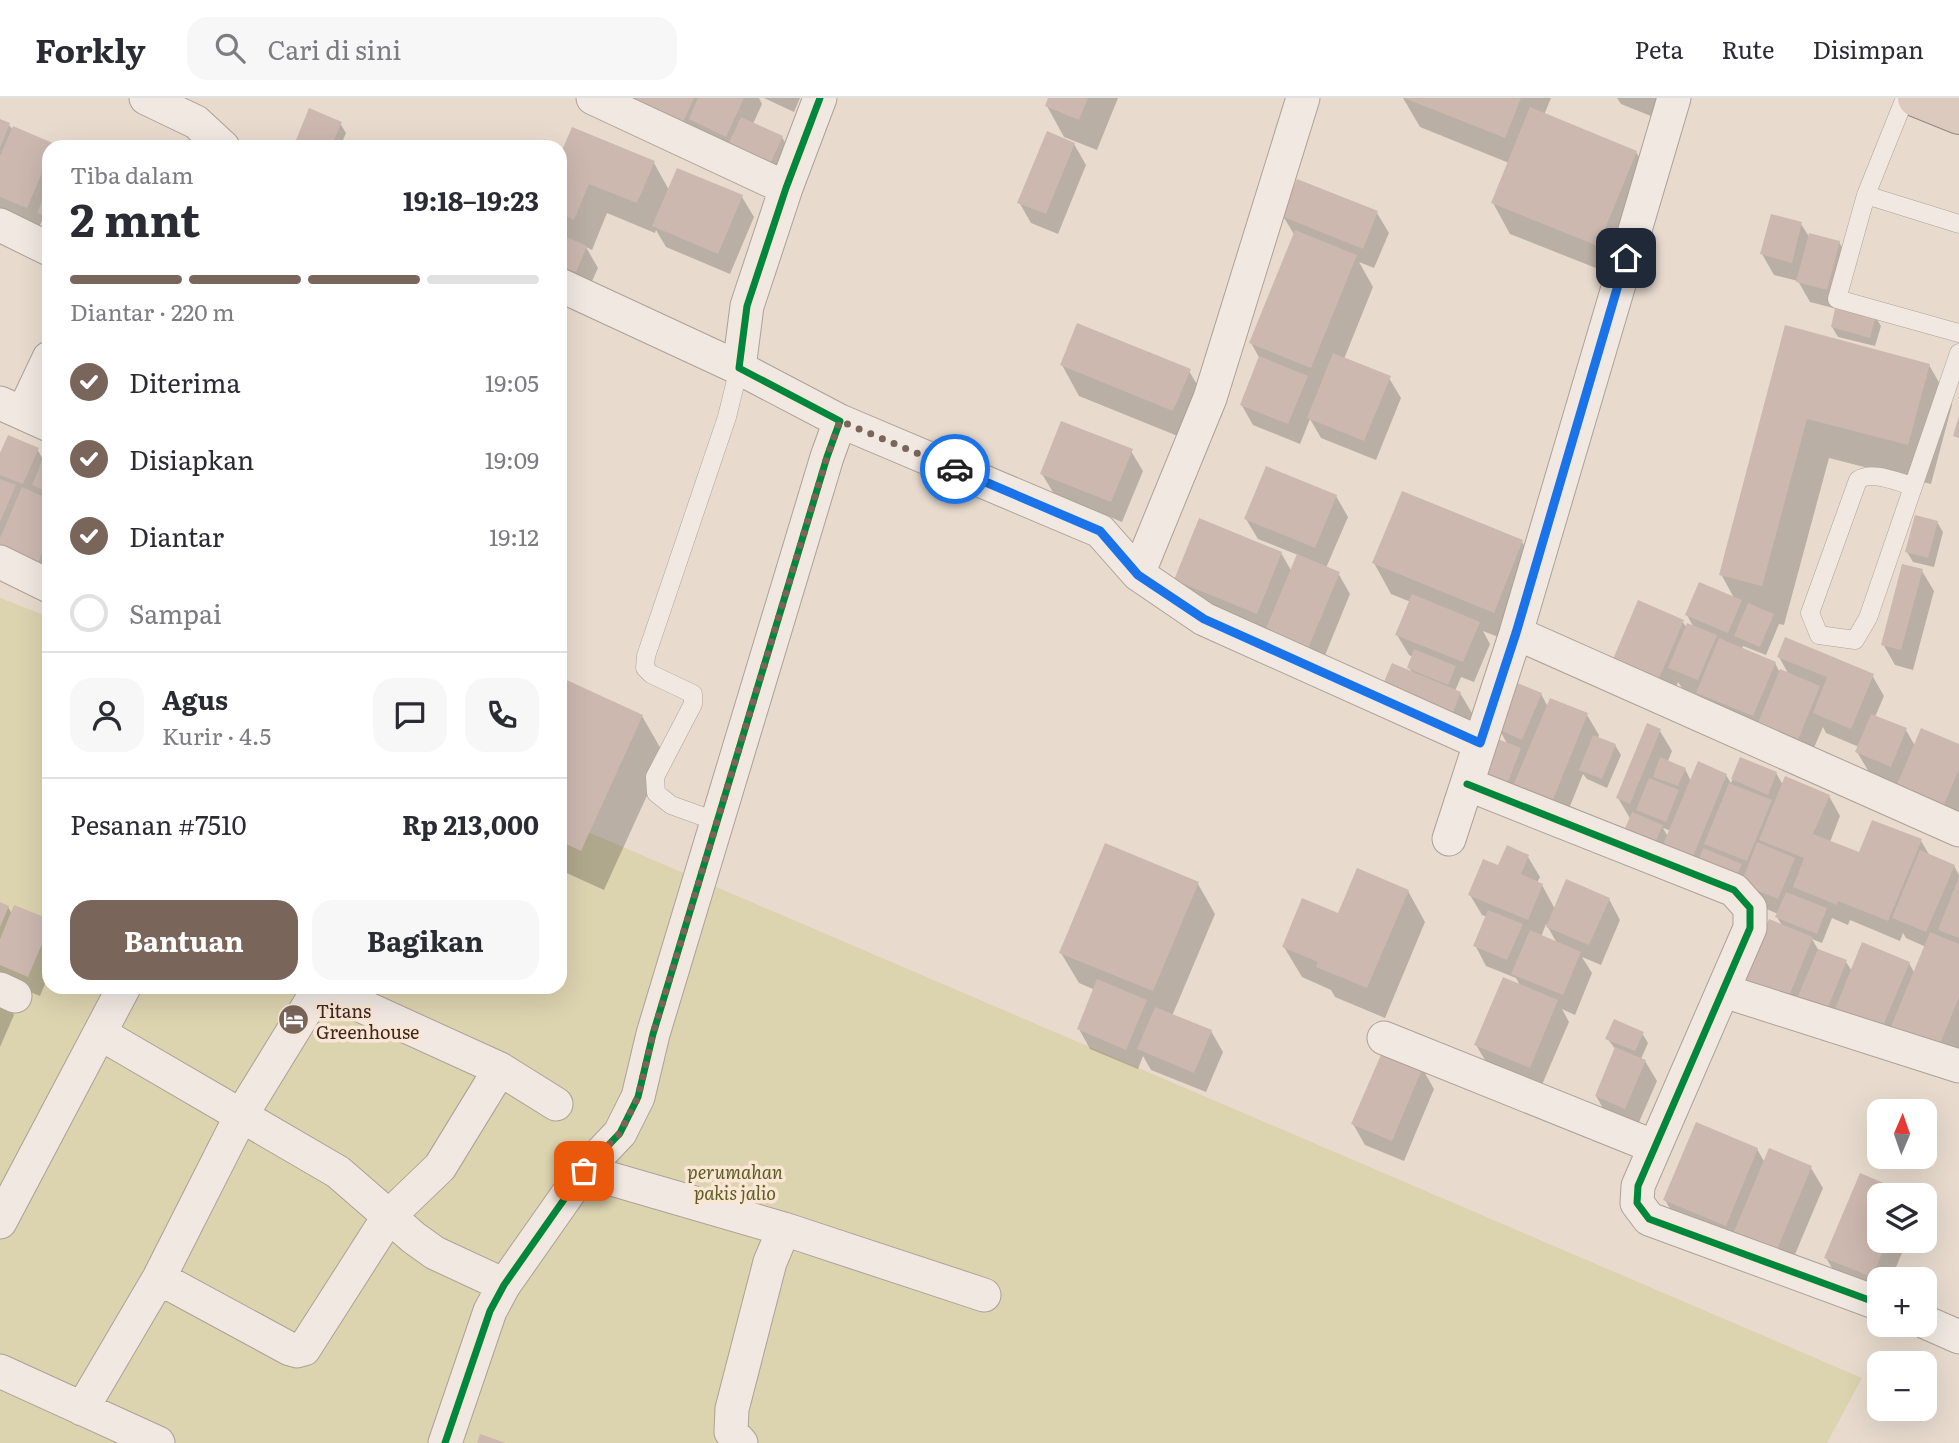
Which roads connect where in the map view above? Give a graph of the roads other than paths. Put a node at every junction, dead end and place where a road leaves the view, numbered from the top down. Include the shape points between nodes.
1 (146, 98) edge
2 (593, 98) edge
3 (820, 98) edge
4 (1303, 98) edge
5 (1674, 98) edge
6 (1905, 98) edge
7 (1917, 98) edge
8 (1959, 115) edge
9 (190, 134) edge
10 (786, 188) junction
11 (1866, 195) junction
12 (1959, 224) edge
13 (0, 225) edge
14 (42, 246) edge
15 (567, 288) edge
16 (1959, 333) edge
17 (1959, 353) edge
18 (739, 368) junction
19 (42, 374) edge
20 (24, 414) edge
21 (840, 421) junction
22 (1913, 486) junction
23 (0, 562) edge
24 (1138, 575) junction
25 (42, 583) edge
26 (1516, 633) junction
27 (1480, 743) junction
28 (1467, 783) junction
29 (718, 822) junction
30 (1959, 830) edge
31 (1448, 839) dead end
32 (1724, 991) junction
33 (121, 994) edge
34 (316, 994) edge
35 (335, 994) edge
36 (101, 1034) junction
37 (1384, 1038) dead end
38 (1959, 1066) edge
39 (500, 1069) junction
40 (556, 1104) dead end
41 (242, 1114) junction
42 (1655, 1147) junction
43 (584, 1171) junction
44 (389, 1216) junction
45 (0, 1222) edge
46 (784, 1229) junction
47 (159, 1278) junction
48 (504, 1285) junction
49 (984, 1295) dead end
50 (1867, 1299) edge
51 (1937, 1327) edge
52 (1959, 1337) edge
53 (0, 1371) edge
54 (82, 1409) junction
55 (158, 1443) edge
56 (445, 1443) edge
57 (741, 1443) edge

1 - 9 street
2 - 10 street
3 - 10 street
4 - 24 street via 1210,398
5 - 26 street
6 - 11 lane
7 - 8 highway
10 - 18 street via 747,306
11 - 12 lane
11 - 16 lane via 1837,299
13 - 14 street
15 - 18 street
17 - 22 lane
18 - 21 street
18 - 29 lane via 645,668 693,694 693,704 655,777 656,793 671,805
19 - 20 street
21 - 24 street via 1100,531
21 - 29 street
22 - 22 lane via 1874,476 1857,480 1810,613 1819,635 1855,640 1868,618
23 - 25 street
24 - 27 street via 1204,619
26 - 27 street
26 - 30 street
27 - 28 street
28 - 31 street
28 - 32 street via 1734,890 1750,908 1750,928
29 - 43 street via 638,1097 620,1133
32 - 38 street
32 - 42 street
33 - 36 street
34 - 41 street
35 - 39 street
36 - 41 street
36 - 45 street
37 - 42 street
39 - 40 street
39 - 44 street via 440,1167
41 - 44 street via 338,1172
41 - 47 street
42 - 50 street via 1638,1186 1637,1203 1649,1219
43 - 46 street
43 - 48 street
44 - 47 street via 304,1349 290,1349
44 - 48 street via 424,1246
46 - 49 street
46 - 57 street via 770,1262 732,1409 731,1432
47 - 54 street
48 - 56 street via 490,1311
51 - 52 street
53 - 54 street
54 - 55 street

